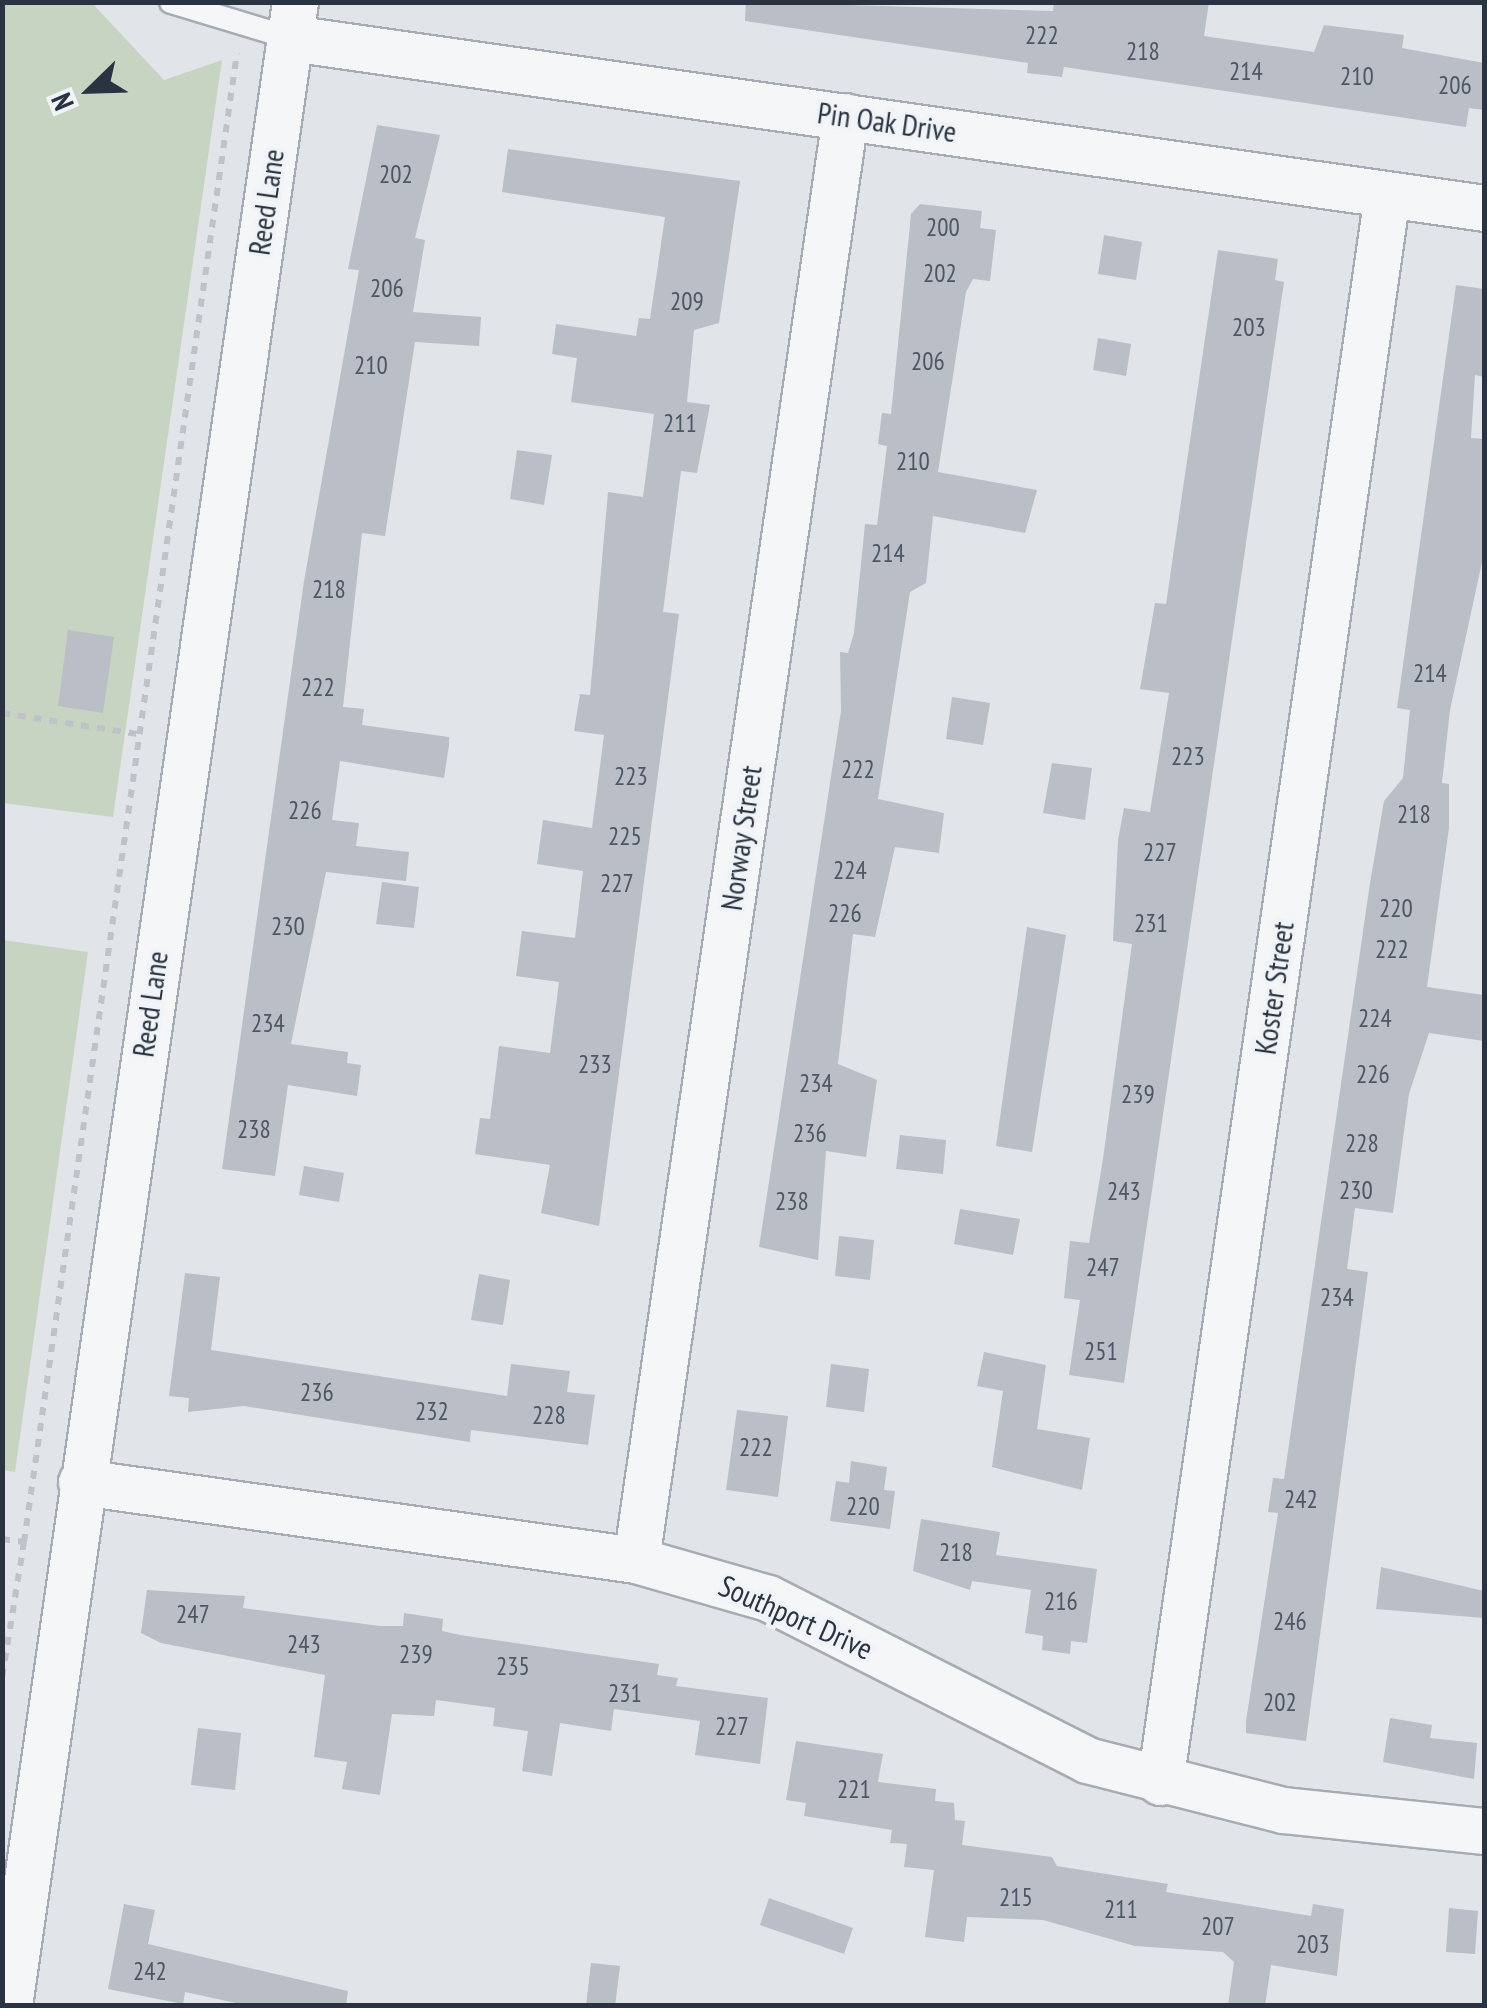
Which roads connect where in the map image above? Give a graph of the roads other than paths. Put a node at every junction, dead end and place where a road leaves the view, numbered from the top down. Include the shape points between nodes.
1 (171, 2) edge
2 (292, 20) edge
3 (845, 116) junction
4 (1388, 195) junction
5 (1484, 208) edge
6 (81, 1482) junction
7 (636, 1560) junction
8 (1160, 1782) junction
9 (1484, 1831) edge
10 (9, 2006) edge

1 - 2 lane via 241,27
2 - 3 street, Pin Oak Drive
2 - 6 street, Reed Lane
3 - 4 street, Pin Oak Drive
3 - 7 street, Norway Street
4 - 5 street, Pin Oak Drive
4 - 8 street, Koster Street
6 - 7 street, Southport Drive
6 - 10 street, Reed Lane
7 - 8 street, Southport Drive via 768,1598 1040,1741
8 - 9 street, Southport Drive via 1283,1810

